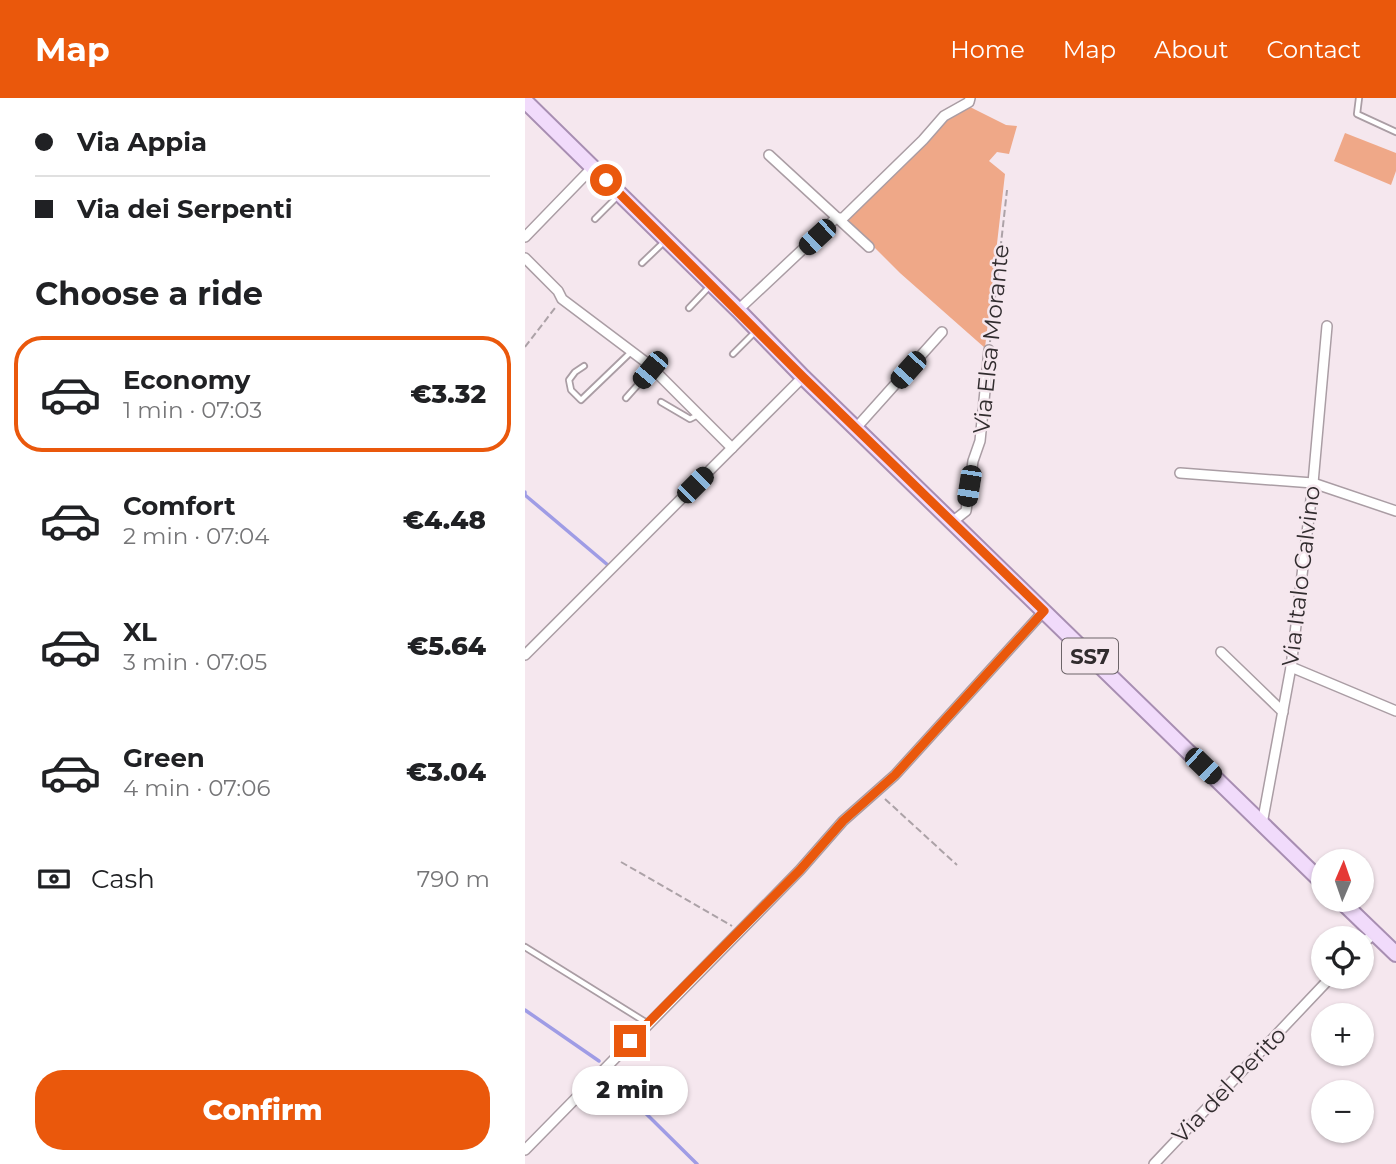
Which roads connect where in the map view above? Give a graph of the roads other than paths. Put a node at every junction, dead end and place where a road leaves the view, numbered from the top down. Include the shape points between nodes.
1 (970, 98) edge
2 (1359, 98) edge
3 (525, 101) edge
4 (1396, 132) edge
5 (769, 155) dead end
6 (593, 167) junction
7 (620, 194) junction
8 (836, 218) junction
9 (595, 219) dead end
10 (525, 237) edge
11 (666, 240) junction
12 (869, 247) dead end
13 (525, 258) edge
14 (642, 263) dead end
15 (712, 284) junction
16 (689, 308) dead end
17 (738, 310) junction
18 (1327, 326) dead end
19 (757, 330) junction
20 (942, 332) dead end
21 (989, 350) road end
22 (632, 352) junction
23 (733, 354) dead end
24 (584, 366) dead end
25 (652, 368) junction
26 (803, 377) junction
27 (627, 398) dead end
28 (661, 402) dead end
29 (699, 414) junction
30 (856, 428) junction
31 (732, 447) junction
32 (1180, 473) dead end
33 (1313, 483) junction
34 (1396, 511) edge
35 (952, 522) junction
36 (1044, 611) junction
37 (1221, 652) dead end
38 (525, 655) edge
39 (1291, 667) junction
40 (1396, 711) edge
41 (1283, 712) junction
42 (1262, 824) junction
43 (1311, 871) edge
44 (1352, 912) edge
45 (1367, 926) edge
46 (1374, 933) edge
47 (525, 947) edge
48 (1396, 954) edge
49 (1320, 989) edge
50 (647, 1023) junction
51 (525, 1150) edge
52 (1154, 1164) edge

1 - 8 street via 944,116 842,218
2 - 4 lane via 1357,114
3 - 6 main road, SS7
5 - 8 street
6 - 7 main road, SS7
6 - 10 street
7 - 9 lane
7 - 11 main road, SS7
8 - 12 street
8 - 17 street
11 - 14 lane
11 - 15 main road, SS7
13 - 22 street via 562,299
15 - 16 lane
15 - 17 main road, SS7
17 - 19 main road, SS7
18 - 33 street, Via Italo Calvino
19 - 23 lane
19 - 26 main road, SS7
20 - 30 street
21 - 35 street, Via Elsa Morante via 980,442 966,511
22 - 24 lane via 581,400 569,380
22 - 25 street
25 - 27 lane
25 - 29 street
26 - 30 main road, SS7
26 - 31 street
28 - 29 lane via 690,419
29 - 31 street
30 - 35 main road, SS7
31 - 38 street
32 - 33 street
33 - 34 street
33 - 39 street, Via Italo Calvino
35 - 36 main road, SS7
36 - 42 main road, SS7
36 - 50 street via 895,775 843,821
37 - 41 street
39 - 40 street
39 - 41 street, Via Italo Calvino
41 - 42 street, Via Italo Calvino
42 - 43 main road, SS7
44 - 45 main road
46 - 48 main road
47 - 50 lane
49 - 52 street, Via del Perito
50 - 51 street

